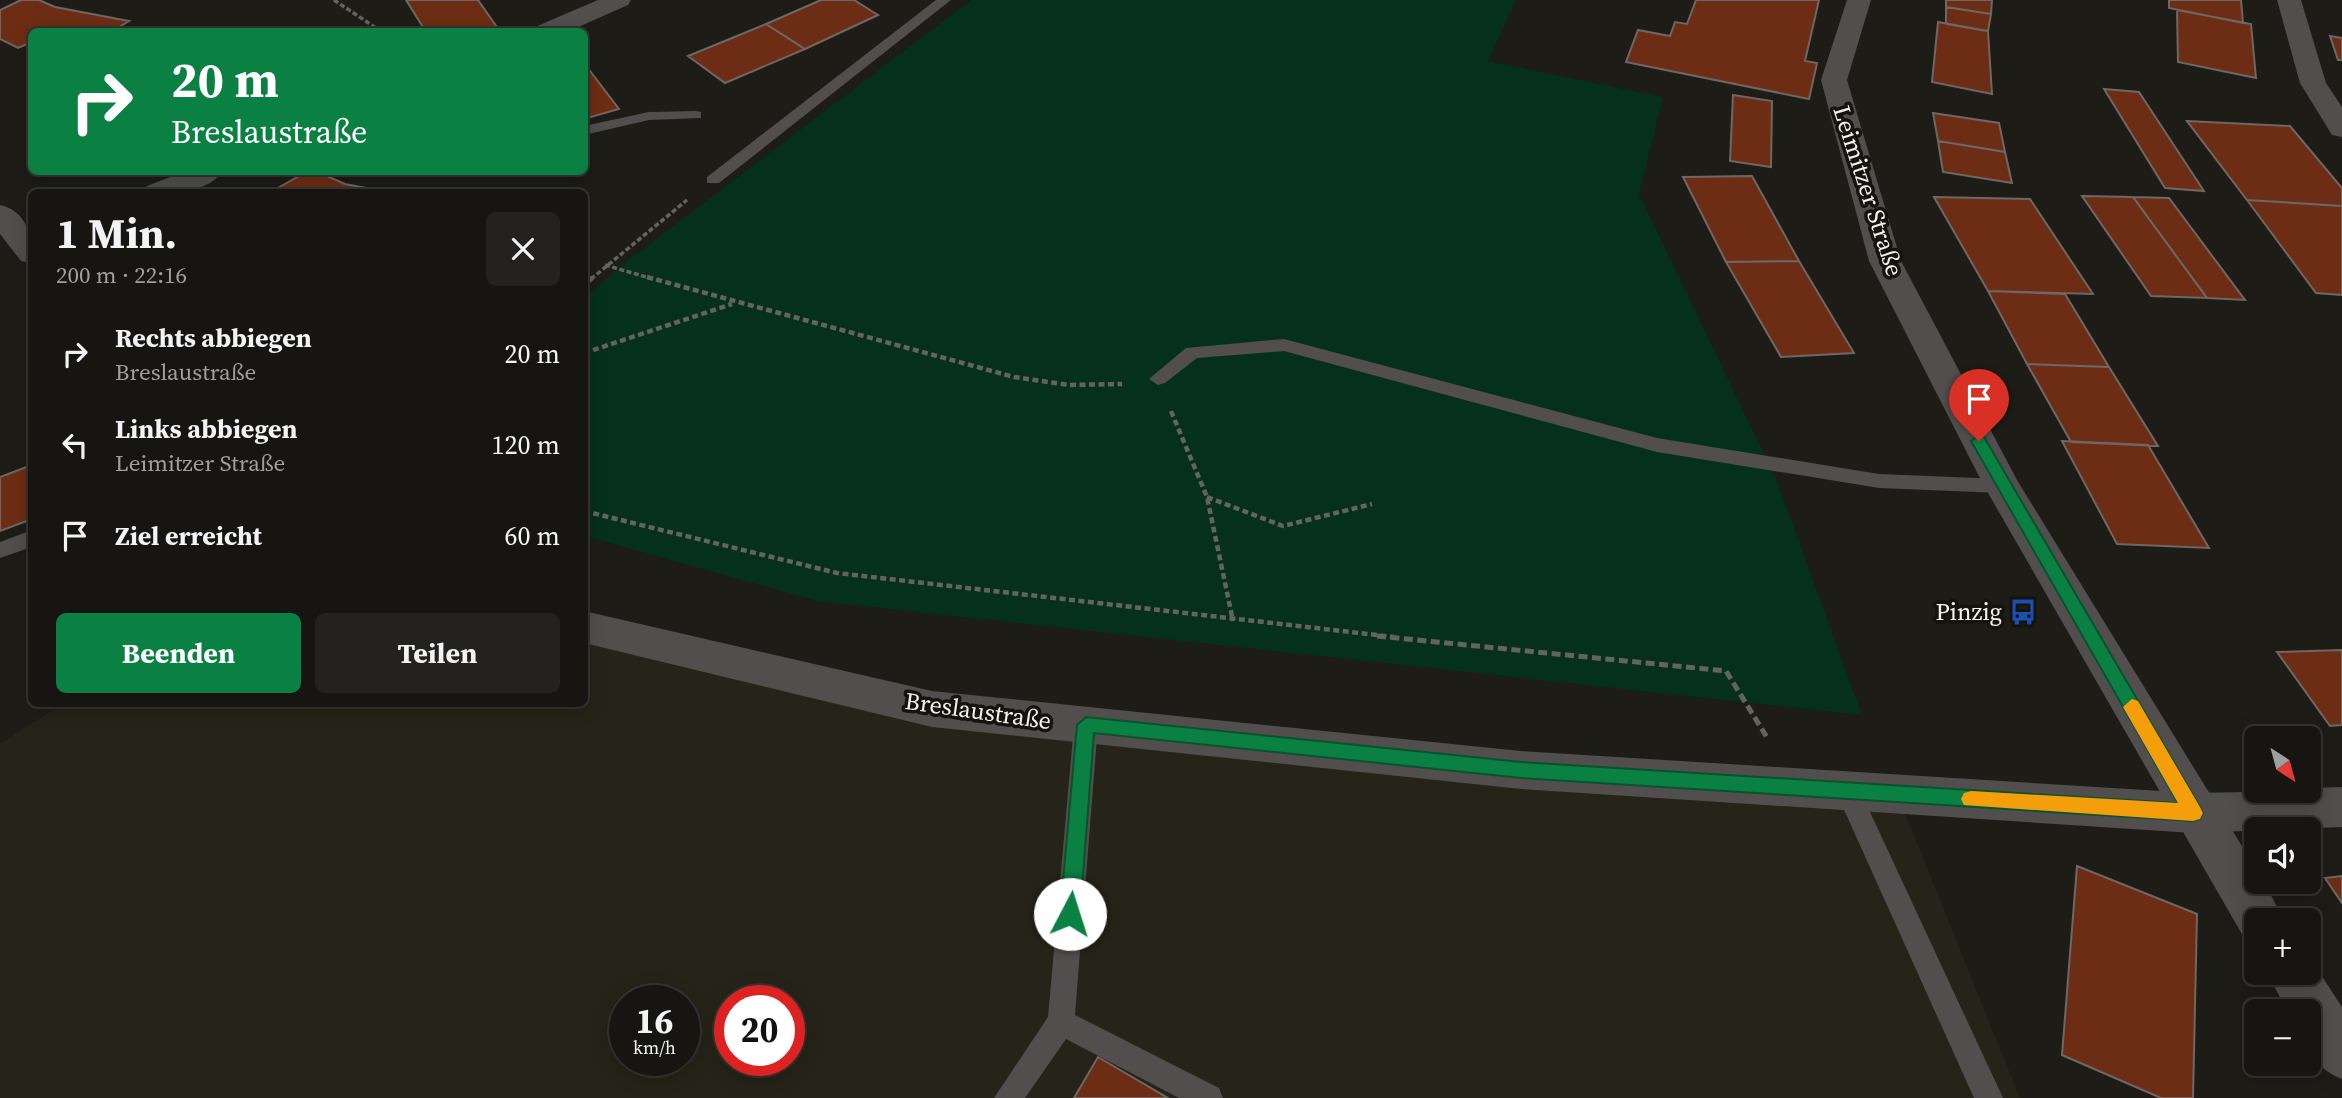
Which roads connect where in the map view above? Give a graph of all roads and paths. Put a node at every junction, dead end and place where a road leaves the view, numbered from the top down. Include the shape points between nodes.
1 (334, 0) edge
2 (619, 0) edge
3 (944, 0) edge
4 (1859, 0) edge
5 (2289, 0) edge
6 (376, 28) edge
7 (553, 28) edge
8 (696, 114) dead end
9 (2342, 129) edge
10 (588, 130) edge
11 (200, 175) edge
12 (713, 180) joint
13 (165, 189) edge
14 (605, 265) junction
15 (588, 282) edge
16 (732, 303) junction
17 (588, 352) edge
18 (1158, 379) junction
19 (2002, 486) junction
20 (1207, 497) junction
21 (1372, 504) dead end
22 (588, 512) edge
23 (28, 540) edge
24 (0, 550) edge
25 (1233, 621) junction
26 (588, 628) edge
27 (1086, 725) junction
28 (1798, 788) junction
29 (1848, 792) junction
30 (2342, 807) edge
31 (2193, 813) junction
32 (2252, 908) edge
33 (2300, 985) edge
34 (1061, 1022) junction
35 (2342, 1053) edge
36 (1008, 1098) edge
37 (1209, 1098) edge
38 (1990, 1098) edge

1 - 6 path
2 - 7 street
3 - 12 lane
4 - 19 street, Leimitzer Straße via 1834,80 1885,261
5 - 9 street via 2314,83
8 - 10 lane via 649,116
11 - 13 street
12 - 14 path
14 - 15 path
14 - 16 path
16 - 17 path
16 - 18 path via 1022,378 1105,387
18 - 19 lane via 1192,352 1284,345 1657,445 1880,481
18 - 20 path
19 - 31 street, Leimitzer Straße
20 - 21 path via 1283,526
20 - 25 path
22 - 25 path via 837,573
23 - 24 lane
25 - 28 path via 1727,671
26 - 27 street, Breslaustraße via 932,709
27 - 28 street, Breslaustraße via 1521,770
27 - 34 lane
28 - 29 street, Breslaustraße
29 - 31 street, Breslaustraße
29 - 38 lane
30 - 31 street, Breslaustraße
31 - 32 street, Leimitzer Straße
33 - 35 street
34 - 36 lane
34 - 37 lane

